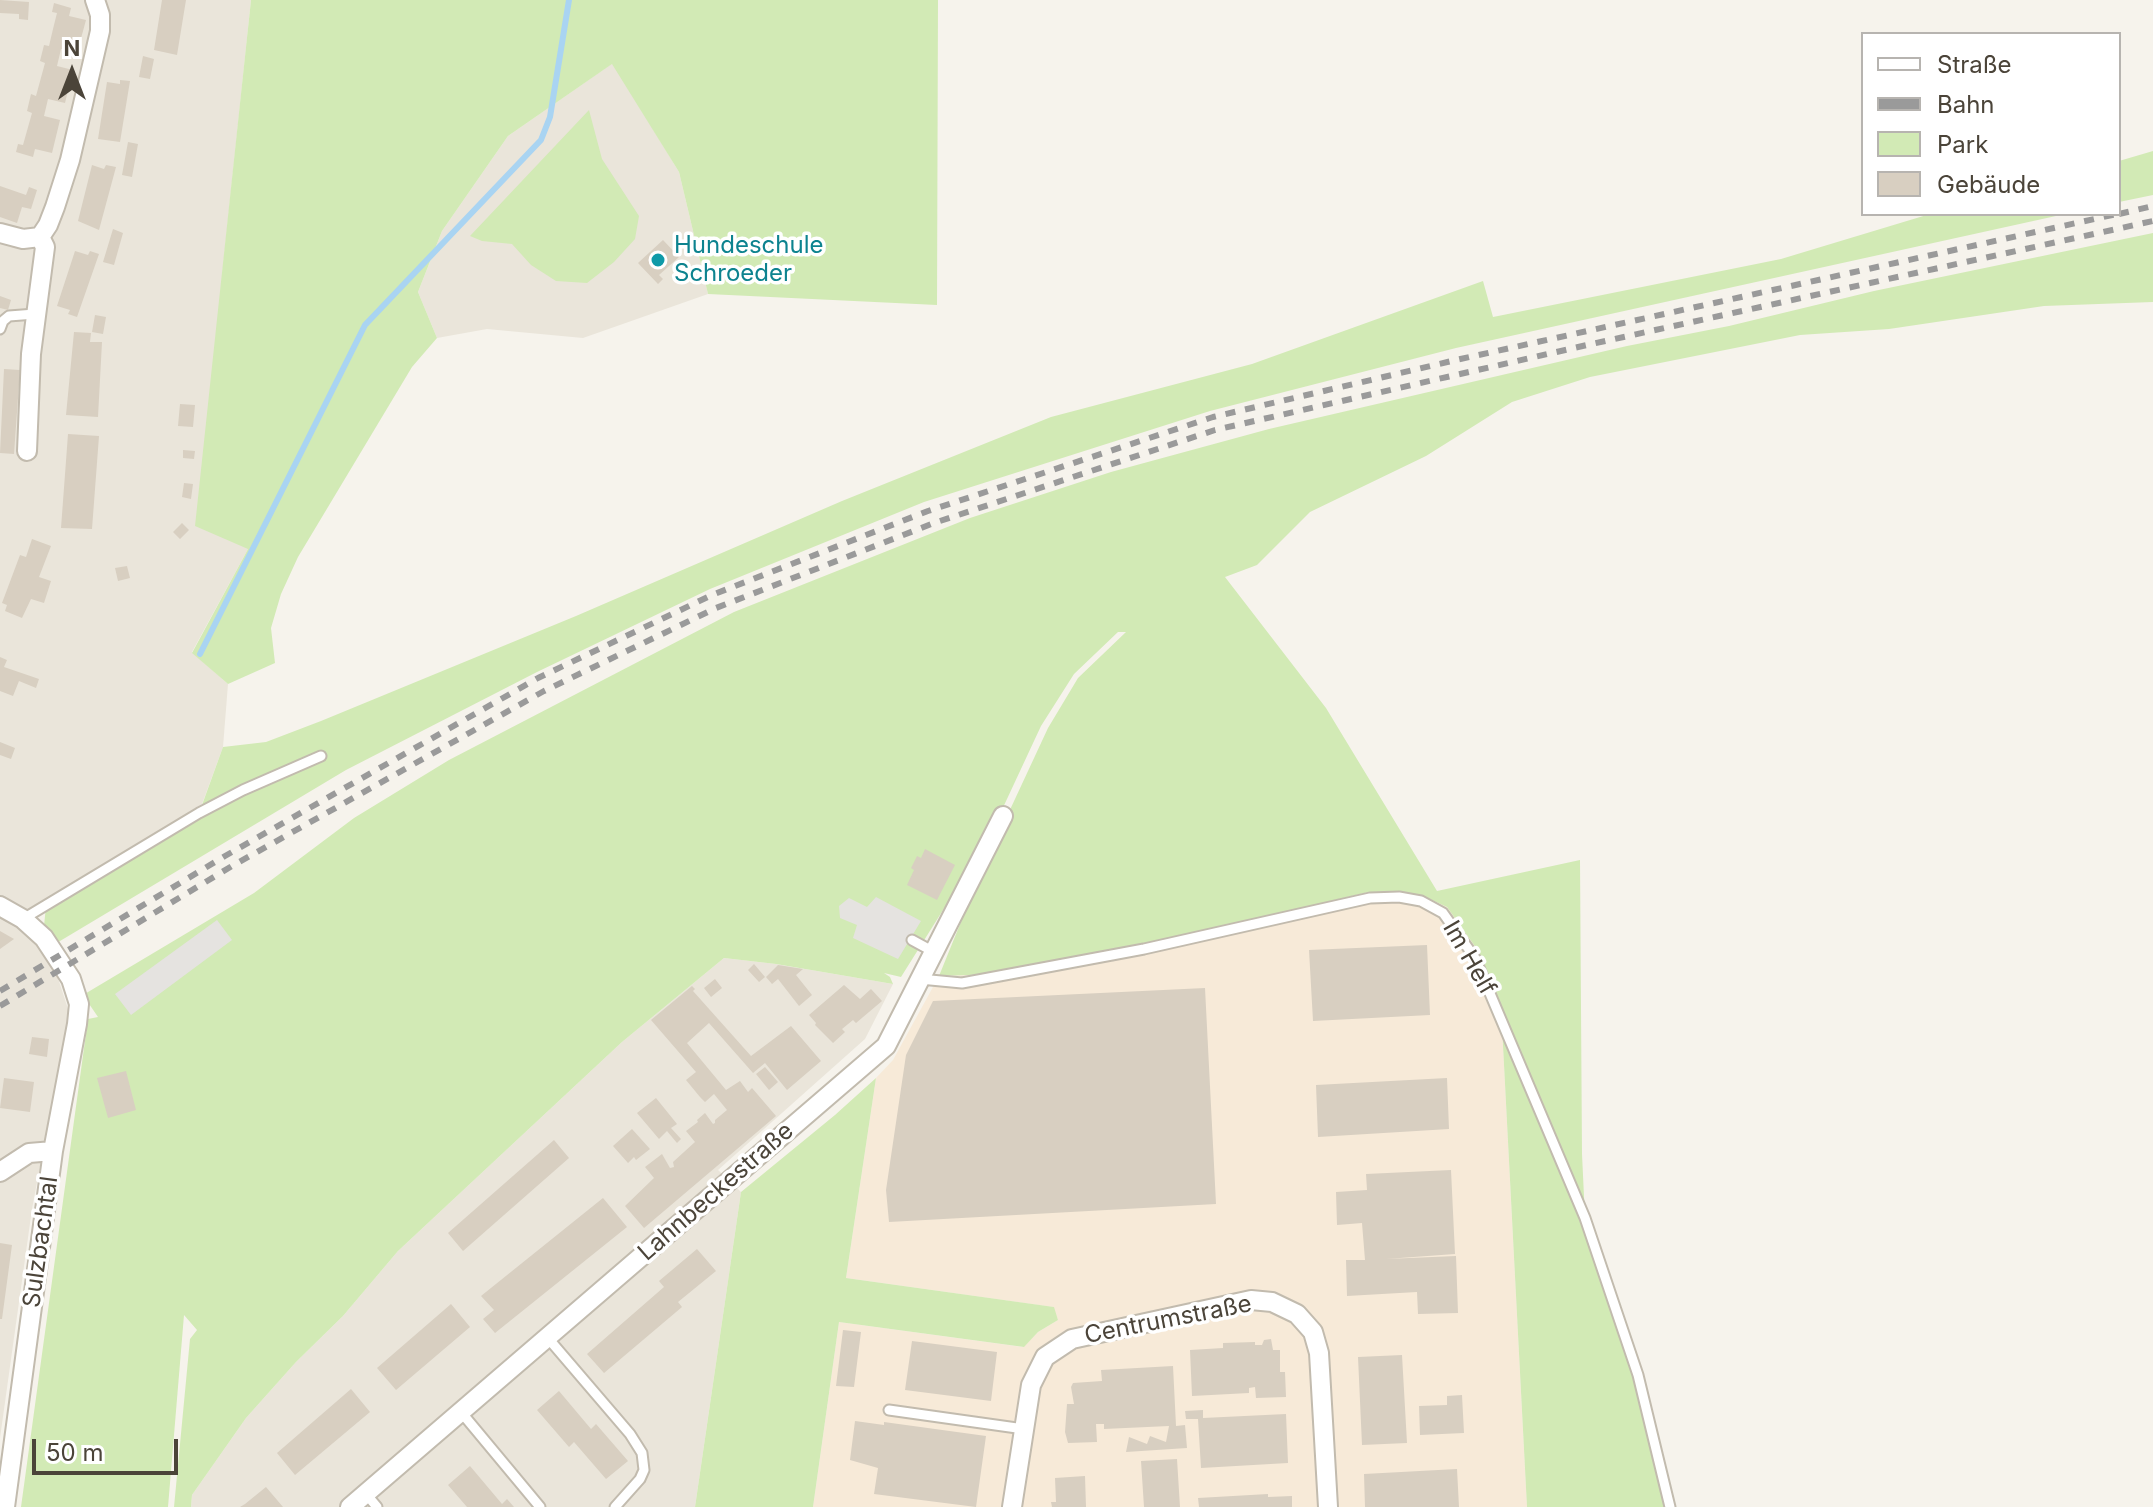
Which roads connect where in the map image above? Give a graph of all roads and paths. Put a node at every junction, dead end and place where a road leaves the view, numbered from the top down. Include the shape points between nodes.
1 (95, 0) edge
2 (0, 233) edge
3 (40, 237) junction
4 (35, 314) junction
5 (0, 329) edge
6 (27, 451) dead end
7 (321, 756) dead end
8 (1003, 816) dead end
9 (0, 906) edge
10 (23, 919) junction
11 (912, 940) dead end
12 (934, 952) junction
13 (920, 979) junction
14 (53, 1151) junction
15 (0, 1172) edge
16 (547, 1337) junction
17 (889, 1410) dead end
18 (461, 1412) junction
19 (1024, 1429) junction
20 (371, 1500) edge
21 (5, 1507) edge
22 (350, 1507) edge
23 (540, 1507) edge
24 (615, 1507) edge
25 (1012, 1507) edge
26 (1328, 1507) edge
27 (1670, 1507) edge

1 - 3 street via 100,31 94,62 63,183
2 - 3 street
3 - 4 street via 45,247
4 - 5 lane via 9,316
4 - 6 street
7 - 10 lane via 199,813
8 - 12 street, Lahnbeckestraße
9 - 10 street
10 - 14 street, Sulzbachtal via 44,938 71,979 79,1004
11 - 12 lane
12 - 13 street, Lahnbeckestraße
13 - 16 street, Lahnbeckestraße via 886,1046
13 - 27 lane, Im Helf via 962,983 1370,898 1421,901 1443,913 1475,958 1585,1218 1638,1375
14 - 15 street via 29,1153
14 - 21 street, Sulzbachtal
16 - 18 street, Lahnbeckestraße
16 - 24 lane via 642,1453 640,1479
17 - 19 lane
18 - 20 street, Lahnbeckestraße
18 - 23 lane
19 - 25 street, Centrumstraße
19 - 26 street, Centrumstraße via 1031,1385 1045,1357 1072,1339 1251,1300 1272,1302 1297,1314 1313,1332 1319,1353
20 - 22 street, Lahnbeckestraße

